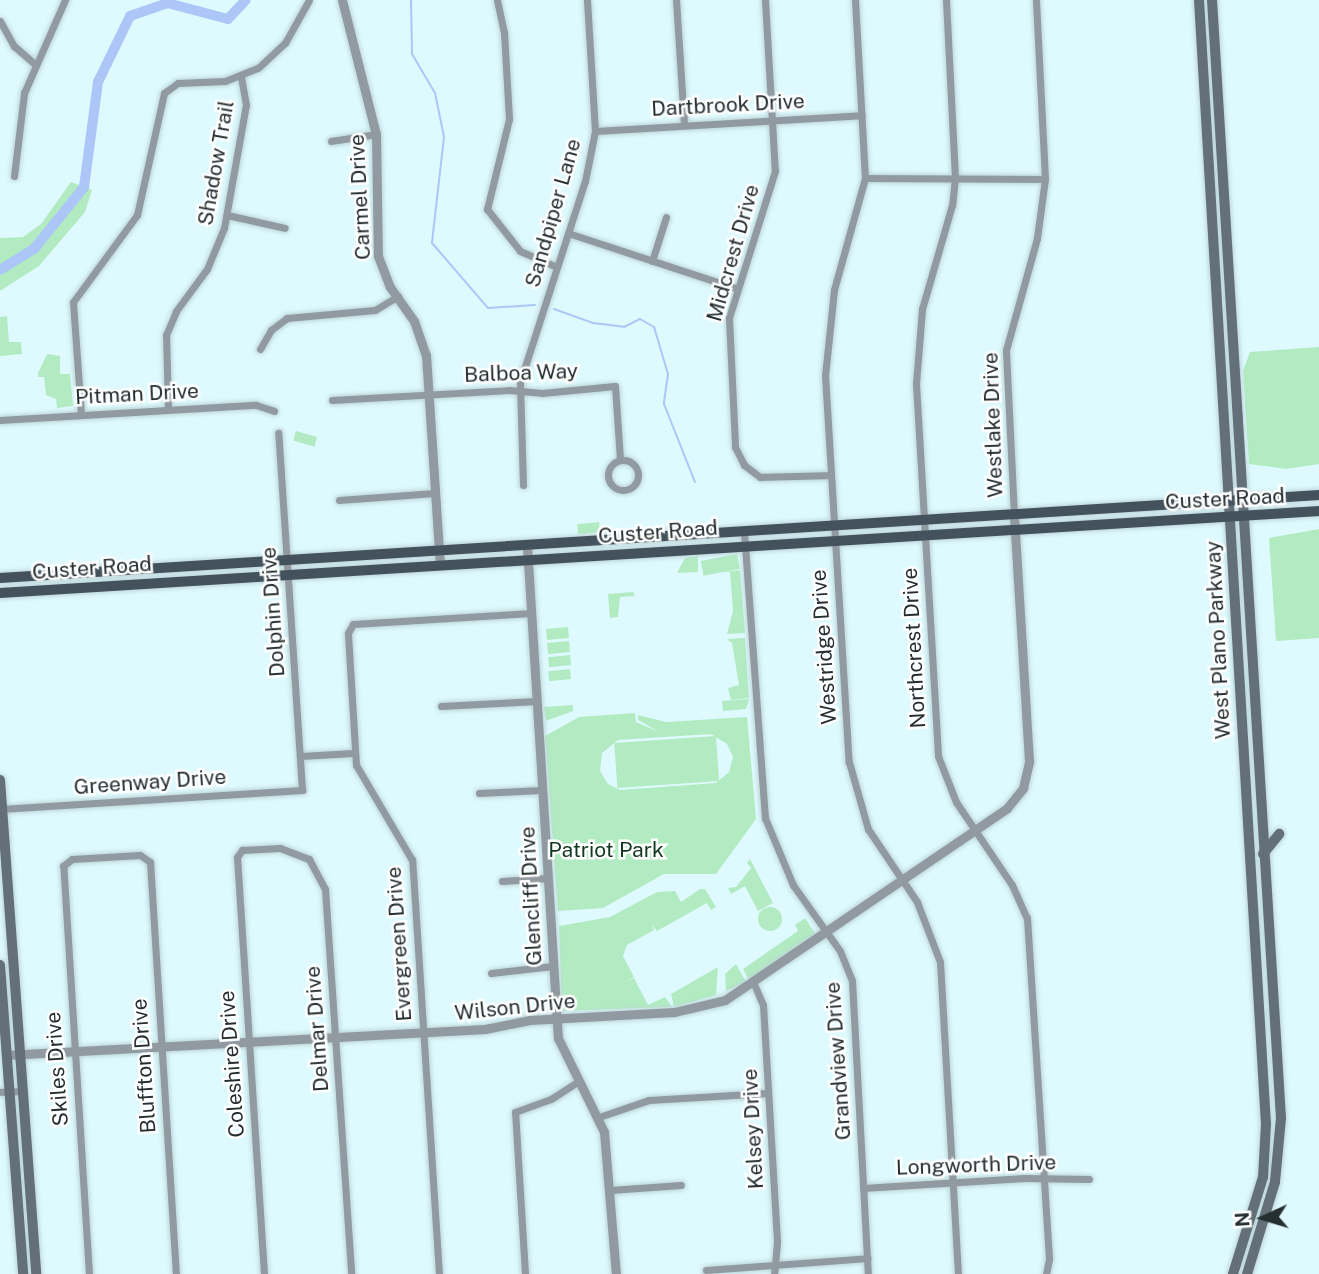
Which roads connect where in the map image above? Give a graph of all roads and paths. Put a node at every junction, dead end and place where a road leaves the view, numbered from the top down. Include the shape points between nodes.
1 (65, 0) edge
2 (309, 0) edge
3 (342, 0) edge
4 (496, 0) edge
5 (587, 0) edge
6 (676, 0) edge
7 (765, 0) edge
8 (855, 0) edge
9 (946, 0) edge
10 (1036, 0) edge
11 (1199, 0) edge
12 (1212, 0) edge
13 (0, 21) edge
14 (35, 64) junction
15 (241, 78) junction
16 (862, 115) junction
17 (772, 120) junction
18 (1219, 123) junction
19 (684, 125) junction
20 (1206, 126) junction
21 (595, 131) junction
22 (376, 134) junction
23 (331, 141) dead end
24 (14, 176) dead end
25 (865, 178) junction
26 (955, 178) junction
27 (1045, 179) junction
28 (227, 215) junction
29 (666, 217) dead end
30 (285, 228) dead end
31 (568, 233) junction
32 (652, 261) junction
33 (557, 267) junction
34 (738, 289) junction
35 (398, 296) junction
36 (1217, 302) junction
37 (260, 349) dead end
38 (1233, 351) junction
39 (518, 390) junction
40 (429, 394) junction
41 (332, 400) dead end
42 (168, 409) junction
43 (274, 411) dead end
44 (80, 414) junction
45 (0, 420) edge
46 (278, 433) dead end
47 (620, 460) junction
48 (831, 475) junction
49 (523, 485) dead end
50 (435, 494) junction
51 (1319, 495) edge
52 (339, 500) dead end
53 (1235, 503) junction
54 (1319, 511) edge
55 (1014, 515) junction
56 (1236, 518) junction
57 (925, 520) junction
58 (834, 527) junction
59 (1015, 530) junction
60 (744, 532) junction
61 (925, 534) junction
62 (835, 541) junction
63 (527, 546) junction
64 (745, 546) junction
65 (439, 551) junction
66 (528, 559) junction
67 (288, 561) junction
68 (440, 564) junction
69 (189, 568) junction
70 (289, 574) junction
71 (85, 575) junction
72 (0, 578) edge
73 (190, 580) junction
74 (86, 587) junction
75 (0, 593) edge
76 (532, 613) junction
77 (537, 701) junction
78 (441, 706) dead end
79 (354, 753) junction
80 (300, 756) junction
81 (0, 780) edge
82 (302, 790) joint
83 (542, 790) junction
84 (479, 793) dead end
85 (1, 809) edge
86 (975, 831) junction
87 (1261, 831) junction
88 (1248, 832) junction
89 (1279, 834) dead end
90 (239, 851) joint
91 (147, 857) joint
92 (1262, 858) junction
93 (548, 878) junction
94 (502, 881) dead end
95 (901, 881) junction
96 (828, 934) junction
97 (0, 965) edge
98 (553, 966) junction
99 (491, 973) dead end
100 (1271, 975) junction
101 (1259, 976) junction
102 (754, 984) junction
103 (556, 1018) junction
104 (422, 1033) junction
105 (335, 1036) junction
106 (247, 1041) junction
107 (159, 1046) junction
108 (72, 1051) junction
109 (20, 1054) junction
110 (6, 1055) junction
111 (578, 1082) junction
112 (23, 1091) junction
113 (5, 1092) edge
114 (768, 1093) junction
115 (599, 1117) junction
116 (1043, 1179) junction
117 (1089, 1180) dead end
118 (953, 1182) junction
119 (681, 1185) dead end
120 (863, 1188) junction
121 (610, 1190) junction
122 (868, 1258) junction
123 (706, 1270) dead end
124 (775, 1270) edge
125 (1249, 1271) edge
126 (23, 1274) edge
127 (36, 1274) edge
128 (89, 1274) edge
129 (176, 1274) edge
130 (264, 1274) edge
131 (351, 1274) edge
132 (439, 1274) edge
133 (525, 1274) edge
134 (616, 1274) edge
135 (869, 1274) edge
136 (958, 1274) edge
137 (1046, 1274) edge
138 (1233, 1274) edge

1 - 14 street
2 - 15 street via 279,50
3 - 22 street, Carmel Drive
4 - 33 street via 504,32 509,119 487,209 520,251
5 - 21 street, Sandpiper Lane
6 - 19 street
7 - 17 street, Midcrest Drive
8 - 16 street, Westridge Drive
9 - 26 street, Northcrest Drive
10 - 27 street, Westlake Drive
11 - 20 main road, West Plano Parkway
12 - 18 main road, West Plano Parkway
13 - 14 street via 14,46
14 - 24 street via 18,116
15 - 28 street, Shadow Trail via 246,106
15 - 44 street via 186,82 163,93 136,215 73,302
16 - 17 street, Dartbrook Drive
16 - 25 street, Westridge Drive
17 - 19 street, Dartbrook Drive
17 - 34 street, Midcrest Drive via 773,179
18 - 20 main road
18 - 38 main road, West Plano Parkway
19 - 21 street, Dartbrook Drive
20 - 36 main road, West Plano Parkway
21 - 31 street, Sandpiper Lane
22 - 23 street
22 - 35 street, Carmel Drive via 378,256
25 - 26 street
25 - 48 street, Westridge Drive via 829,319 825,374
26 - 27 street
26 - 57 street, Northcrest Drive via 952,205 922,309 916,352
27 - 55 street, Westlake Drive via 1037,238 1006,350
28 - 30 street
28 - 42 street, Shadow Trail via 207,269 170,323 165,348
29 - 32 street
31 - 32 street
31 - 33 street, Sandpiper Lane
32 - 34 street
33 - 39 street, Sandpiper Lane
34 - 48 street, Midcrest Drive via 728,332 739,458 750,471 768,479
35 - 37 street via 374,310 287,318 271,330
35 - 40 street, Carmel Drive via 421,339
36 - 38 main road via 1226,311
36 - 53 main road, West Plano Parkway
38 - 53 main road, West Plano Parkway
39 - 40 street, Balboa Way
39 - 47 street, Balboa Way via 542,393 615,386
39 - 49 street
40 - 41 street, Balboa Way
40 - 50 street, Carmel Drive
42 - 43 street, Pitman Drive via 256,405
42 - 44 street, Pitman Drive
44 - 45 street, Pitman Drive
46 - 67 street, Dolphin Drive
47 - 47 street via 610,467 608,478 614,488 626,490 635,483 637,472 631,463
48 - 58 street, Westridge Drive
50 - 52 street
50 - 65 street, Carmel Drive
51 - 53 main road, Custer Road
53 - 55 main road, Custer Road
53 - 56 main road, West Plano Parkway
54 - 56 main road, Custer Road
55 - 57 main road, Custer Road
55 - 59 street, Westlake Drive
56 - 59 main road, Custer Road
56 - 87 main road, West Plano Parkway
56 - 88 main road, West Plano Parkway
57 - 58 main road, Custer Road
57 - 61 street, Northcrest Drive
58 - 60 main road, Custer Road
58 - 62 street, Westridge Drive
59 - 61 main road, Custer Road
59 - 86 street, Westlake Drive via 1028,773 1016,798
60 - 63 main road, Custer Road
60 - 64 street, Grandview Drive
61 - 62 main road, Custer Road
61 - 86 street, Northcrest Drive via 938,756 949,790
62 - 64 main road, Custer Road
62 - 95 street, Westridge Drive via 852,779 868,829
63 - 65 main road, Custer Road
63 - 66 street, Glencliff Drive
64 - 66 main road, Custer Road
64 - 96 street, Grandview Drive via 765,818 793,885
65 - 67 main road, Custer Road
65 - 68 street, Carmel Drive
66 - 68 main road, Custer Road
66 - 76 street, Glencliff Drive
67 - 69 main road, Custer Road
67 - 70 street, Dolphin Drive
68 - 70 main road, Custer Road
69 - 71 main road, Custer Road
69 - 73 main road
70 - 73 main road, Custer Road
70 - 80 street, Dolphin Drive
71 - 72 main road, Custer Road
71 - 74 main road
73 - 74 main road, Custer Road
74 - 75 main road, Custer Road
76 - 77 street, Glencliff Drive
76 - 79 street, Evergreen Drive via 353,624 349,628
77 - 78 street
77 - 83 street, Glencliff Drive
79 - 80 street
79 - 104 street, Evergreen Drive via 359,772 411,854
80 - 82 street, Dolphin Drive
81 - 85 main road
82 - 85 street, Greenway Drive
83 - 84 street
83 - 93 street, Glencliff Drive
85 - 109 main road
86 - 95 street, Wilson Drive
86 - 116 street, Northcrest Drive via 1012,885 1027,918
87 - 88 main road
87 - 92 main road, West Plano Parkway
88 - 101 main road, West Plano Parkway
89 - 92 main road via 1266,846
90 - 105 street, Delmar Drive via 288,849 309,859 321,874
90 - 106 street, Coleshire Drive
91 - 107 street, Bluffton Drive
91 - 108 street, Skiles Drive via 65,862
92 - 100 main road, West Plano Parkway
93 - 94 street
93 - 98 street, Glencliff Drive
95 - 96 street, Wilson Drive
95 - 118 street, Westridge Drive via 926,921 940,962
96 - 102 street, Wilson Drive
96 - 120 street, Grandview Drive via 852,981
97 - 110 main road
98 - 99 street
98 - 103 street, Glencliff Drive
100 - 101 main road
100 - 125 main road, West Plano Parkway via 1280,1138 1271,1198
101 - 138 main road, West Plano Parkway via 1266,1150 1254,1214
102 - 103 street, Wilson Drive via 695,1009
102 - 114 street, Kelsey Drive via 763,1004
103 - 104 street, Wilson Drive
103 - 111 street, Glencliff Drive via 561,1051
104 - 105 street, Wilson Drive
104 - 132 street, Evergreen Drive
105 - 106 street, Wilson Drive
105 - 131 street, Delmar Drive
106 - 107 street, Wilson Drive
106 - 130 street, Coleshire Drive
107 - 108 street, Wilson Drive
107 - 129 street, Bluffton Drive
108 - 109 street, Wilson Drive
108 - 128 street, Skiles Drive
109 - 110 street, Wilson Drive
109 - 112 main road
110 - 113 main road
111 - 115 street, Glencliff Drive
111 - 133 street via 551,1099 515,1112
112 - 113 street
112 - 127 main road
113 - 126 main road
114 - 115 street via 649,1100
114 - 124 street, Kelsey Drive
115 - 121 street, Glencliff Drive
116 - 117 street, Longworth Drive
116 - 118 street, Longworth Drive
116 - 137 street, Northcrest Drive
118 - 120 street, Longworth Drive
118 - 136 street, Westridge Drive
119 - 121 street
120 - 122 street, Grandview Drive
121 - 134 street, Glencliff Drive
122 - 124 street
122 - 135 street, Grandview Drive
123 - 124 street

